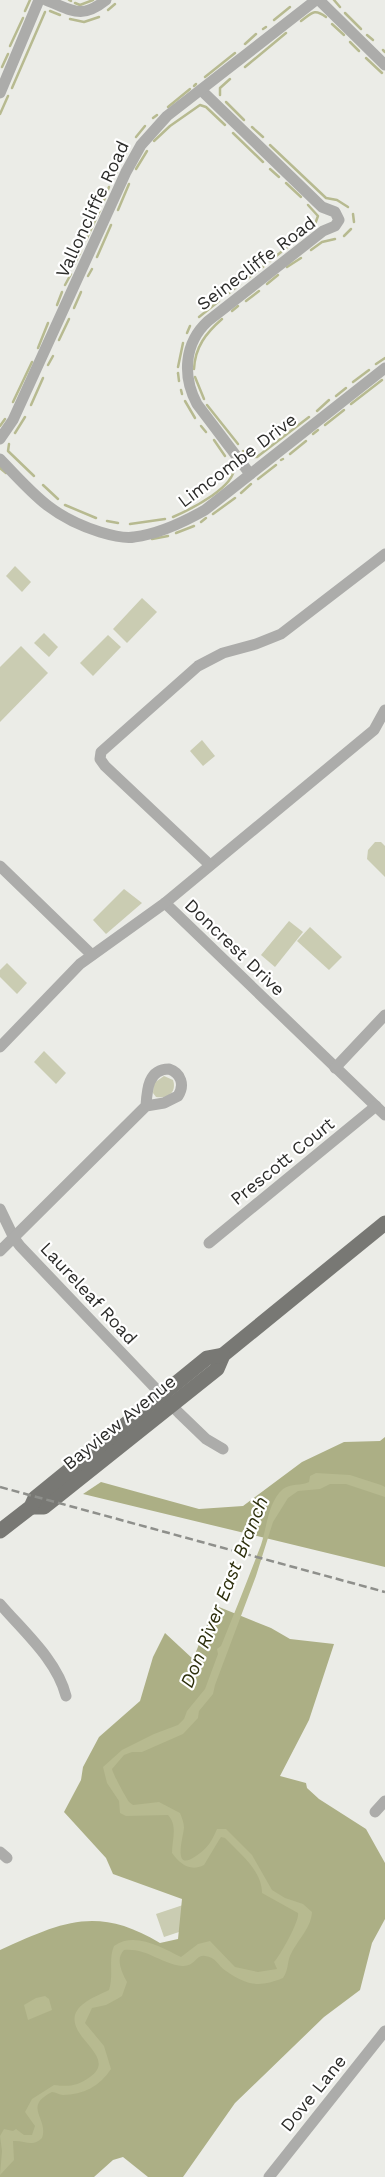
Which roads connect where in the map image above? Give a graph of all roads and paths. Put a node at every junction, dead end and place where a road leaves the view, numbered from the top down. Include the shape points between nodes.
1 (39, 0) edge
2 (46, 0) edge
3 (106, 0) edge
4 (317, 0) edge
5 (385, 65) edge
6 (201, 90) junction
7 (0, 92) edge
8 (385, 368) edge
9 (0, 439) edge
10 (0, 459) edge
11 (250, 474) junction
12 (385, 554) edge
13 (385, 710) edge
14 (210, 865) junction
15 (0, 866) edge
16 (165, 903) junction
17 (92, 955) junction
18 (385, 1016) edge
19 (0, 1046) edge
20 (335, 1068) junction
21 (146, 1106) dead end
22 (376, 1106) junction
23 (385, 1115) edge
24 (0, 1209) edge
25 (385, 1222) edge
26 (14, 1238) junction
27 (209, 1243) dead end
28 (0, 1252) edge
29 (167, 1399) junction
30 (223, 1449) dead end
31 (0, 1531) edge
32 (0, 1604) edge
33 (66, 1696) dead end
34 (385, 1801) edge
35 (375, 1812) dead end
36 (385, 2031) edge
37 (268, 2177) edge

1 - 7 street
2 - 3 street via 82,13
4 - 5 street
4 - 6 street, Valloncliffe Road
6 - 9 street, Valloncliffe Road via 167,116 141,145 13,420
6 - 11 street, Seinecliffe Road via 322,207 335,212 339,220 208,320 191,346 187,370 191,392
8 - 11 street, Limcombe Drive
10 - 11 street, Limcombe Drive via 30,491 59,515 110,534 134,538 186,521
12 - 14 street via 281,634 223,653 198,666 101,752 100,759 105,766
13 - 14 street, Doncrest Drive via 374,730
14 - 16 street, Doncrest Drive
15 - 17 street
16 - 17 street
16 - 20 street, Doncrest Drive
17 - 19 street
18 - 20 street
20 - 22 street, Doncrest Drive
21 - 26 street
22 - 23 street, Doncrest Drive
22 - 27 street, Prescott Court
24 - 26 street, Laureleaf Road
25 - 29 main road, Bayview Avenue via 223,1355 207,1358
26 - 28 street
26 - 29 street, Laureleaf Road
29 - 30 street, Laureleaf Road via 206,1438
29 - 31 main road, Bayview Avenue via 44,1507 31,1507
32 - 33 street via 51,1662
34 - 35 street
36 - 37 street, Dove Lane

